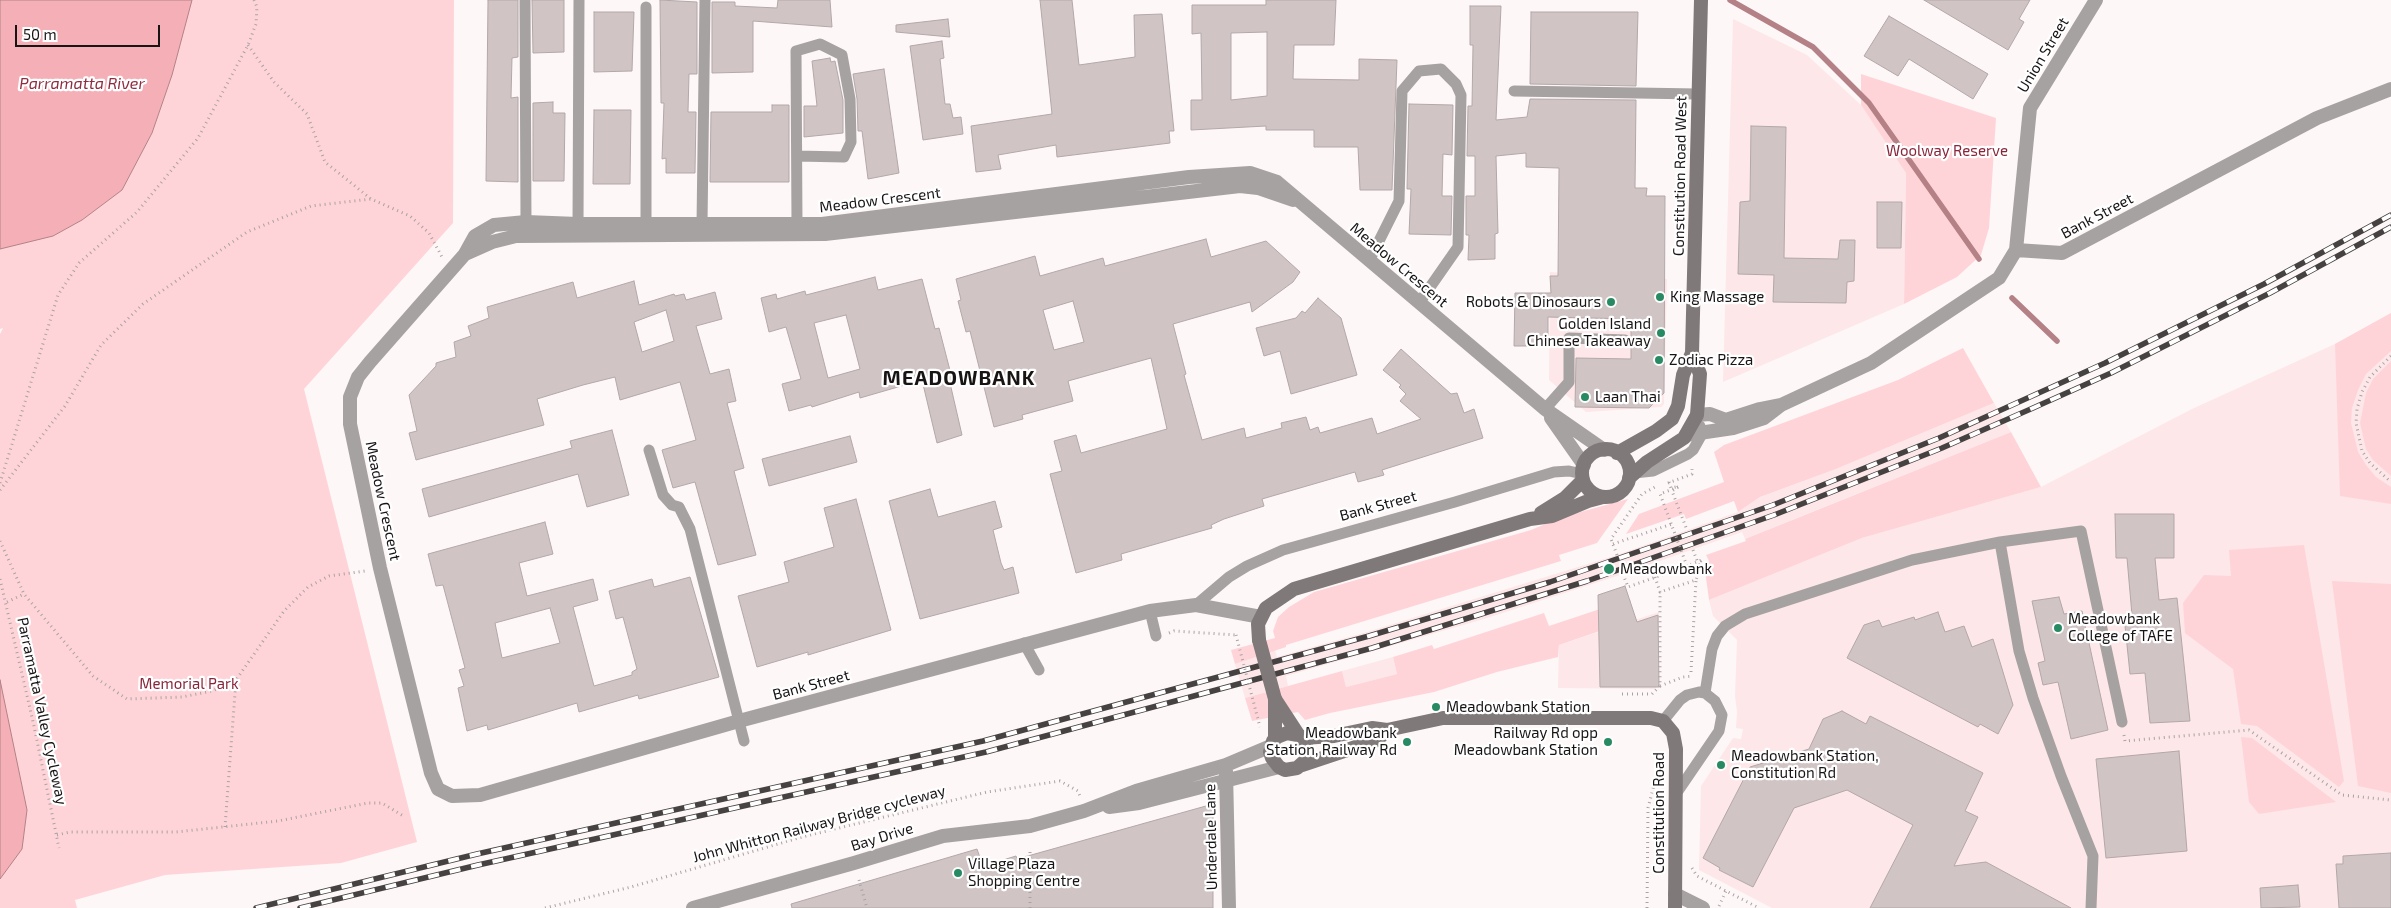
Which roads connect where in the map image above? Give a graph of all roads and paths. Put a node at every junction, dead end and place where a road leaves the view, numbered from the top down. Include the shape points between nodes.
1 (254, 0) edge
2 (525, 0) edge
3 (579, 0) edge
4 (705, 0) edge
5 (1701, 0) edge
6 (2096, 0) edge
7 (646, 7) dead end
8 (248, 45) junction
9 (2391, 89) edge
10 (1514, 91) dead end
11 (1698, 94) junction
12 (797, 156) junction
13 (371, 199) junction
14 (1302, 203) junction
15 (526, 222) junction
16 (578, 224) junction
17 (646, 224) junction
18 (702, 224) junction
19 (797, 224) junction
20 (2016, 250) junction
21 (437, 251) dead end
22 (465, 254) junction
23 (1369, 261) junction
24 (1419, 303) junction
25 (1625, 340) dead end
26 (1692, 353) junction
27 (2391, 356) edge
28 (1781, 405) junction
29 (1545, 409) junction
30 (1697, 415) junction
31 (1672, 419) junction
32 (1702, 434) junction
33 (1686, 435) junction
34 (649, 450) dead end
35 (1610, 451) junction
36 (1583, 473) junction
37 (1632, 476) junction
38 (2391, 482) edge
39 (0, 483) edge
40 (1678, 487) junction
41 (0, 490) edge
42 (1603, 497) junction
43 (1530, 519) junction
44 (1672, 524) junction
45 (1686, 530) dead end
46 (0, 541) edge
47 (2000, 542) junction
48 (1613, 544) junction
49 (1693, 550) dead end
50 (1617, 555) dead end
51 (1698, 563) junction
52 (1687, 566) junction
53 (380, 568) junction
54 (1623, 574) dead end
55 (1655, 577) junction
56 (0, 579) edge
57 (1696, 580) junction
58 (1660, 592) junction
59 (24, 594) junction
60 (7, 602) junction
61 (1196, 604) junction
62 (1150, 611) junction
63 (1261, 617) junction
64 (1156, 636) joint
65 (1024, 643) junction
66 (1039, 670) dead end
67 (1691, 676) dead end
68 (236, 680) junction
69 (1705, 693) junction
70 (1622, 694) dead end
71 (1279, 717) junction
72 (739, 721) junction
73 (1663, 721) junction
74 (2122, 722) joint
75 (1260, 727) dead end
76 (1387, 730) junction
77 (1300, 736) junction
78 (744, 741) dead end
79 (1273, 743) junction
80 (1226, 765) junction
81 (1302, 765) junction
82 (1280, 767) junction
83 (1656, 777) dead end
84 (1226, 780) junction
85 (438, 789) joint
86 (1676, 794) junction
87 (2391, 800) edge
88 (1084, 811) junction
89 (404, 817) dead end
90 (225, 827) junction
91 (57, 834) junction
92 (59, 848) dead end
93 (1030, 849) dead end
94 (859, 880) dead end
95 (1675, 901) edge
96 (545, 908) edge
97 (693, 908) edge
98 (867, 908) edge
99 (1030, 908) edge
100 (1229, 908) edge
101 (1647, 908) edge
102 (1703, 908) edge
103 (1718, 908) edge
104 (1759, 908) edge
105 (2091, 908) edge

1 - 8 path via 256,24
2 - 15 lane
3 - 16 lane
4 - 18 lane
5 - 11 main road, Constitution Road West
6 - 20 street, Union Street via 2030,108
7 - 17 lane
8 - 13 path via 274,82 307,114 326,162
8 - 39 path via 198,138 137,212 79,263 58,295
9 - 20 street, Bank Street via 2317,118 2062,253
10 - 11 lane
11 - 26 main road, Constitution Road West
12 - 12 lane via 796,51 820,44 842,55 850,99 851,142 844,157
12 - 19 lane
13 - 21 path via 410,216 429,232
13 - 41 path via 311,206 247,232 143,304 101,344 65,406
14 - 19 street, Meadow Crescent via 1277,182 1263,176 1238,173 822,224
14 - 22 street, Meadow Crescent via 1258,188 1240,186 825,234 516,236
14 - 23 street, Meadow Crescent
15 - 16 street, Meadow Crescent
15 - 22 street, Meadow Crescent via 494,225 478,234
16 - 17 street, Meadow Crescent
17 - 18 street, Meadow Crescent
18 - 19 street, Meadow Crescent
20 - 28 street via 1999,278 1879,358
22 - 53 street, Meadow Crescent via 370,362 358,377 350,397 350,424
23 - 24 street, Meadow Crescent
23 - 24 lane via 1399,201 1402,91 1419,71 1441,69 1456,84 1461,95 1458,247
24 - 29 street, Meadow Crescent
25 - 29 lane via 1569,338 1569,382
26 - 30 main road, Constitution Road West via 1700,374
26 - 31 main road, Constitution Road West
27 - 38 path via 2370,377 2362,392 2356,423 2362,450 2370,463
28 - 30 street via 1726,420 1710,414
28 - 32 street via 1764,418
29 - 35 street, Meadow Crescent
29 - 36 street, Meadow Crescent
30 - 31 main road
30 - 32 lane
30 - 33 main road
31 - 35 main road via 1656,431
32 - 33 street
32 - 37 lane via 1688,454 1654,471
33 - 37 main road
34 - 72 lane via 663,495 672,505 679,507 690,529
35 - 36 main road via 1590,456
35 - 37 main road via 1628,464
36 - 42 main road via 1590,492
36 - 43 main road via 1565,498
36 - 61 lane, Bank Street via 1554,472 1283,550 1236,573
37 - 42 main road via 1616,495
40 - 44 path, bridge via 1660,494
40 - 45 path via 1672,491
40 - 48 path via 1671,488 1669,482 1642,494 1612,539
42 - 43 main road via 1552,516
43 - 63 main road via 1304,584 1274,601
44 - 48 path
44 - 52 path, bridge
46 - 59 path
47 - 69 lane via 1912,560 1735,619 1717,636
47 - 74 lane via 2081,531
47 - 105 lane via 2020,651 2033,698 2093,856
48 - 50 path
49 - 51 path
51 - 52 path, bridge via 1704,560
51 - 57 path via 1700,569
52 - 55 path
53 - 68 path via 330,576 308,587 284,611
53 - 85 street, Meadow Crescent via 431,773
54 - 55 path via 1628,586
55 - 58 path
56 - 60 path, Parramatta Valley Cycleway
57 - 58 path
57 - 67 path
58 - 70 path via 1660,686 1652,694
59 - 60 path
59 - 68 path via 93,676 127,699 182,697 212,691
60 - 91 path, Parramatta Valley Cycleway
61 - 62 street, Bank Street
61 - 63 street, Bank Street
62 - 64 lane
62 - 65 street, Bank Street
63 - 71 main road, bridge via 1259,640
64 - 75 path, bridge via 1174,631 1236,635
65 - 66 lane
65 - 72 street, Bank Street
68 - 90 path
69 - 73 lane via 1687,695
69 - 86 lane via 1720,706 1720,731
71 - 77 main road
71 - 79 main road
72 - 78 lane
72 - 85 street, Bank Street via 480,795 452,796
73 - 76 main road via 1650,718 1462,718 1425,721
73 - 86 main road, Constitution Road via 1676,741
74 - 87 path via 2125,741 2249,730 2342,795
76 - 77 main road via 1372,728 1334,736
76 - 81 main road via 1377,740
77 - 79 main road via 1287,733
77 - 81 main road via 1306,742 1308,754
79 - 80 street, Bay Drive
79 - 82 main road via 1272,758
80 - 84 street, Underdale Lane
80 - 88 street, Bay Drive via 1136,791
81 - 82 main road via 1291,770
82 - 84 street, Bay Drive
83 - 101 path via 1648,808
84 - 88 street, Bay Drive via 1139,803
84 - 100 street, Underdale Lane
86 - 95 main road, Constitution Road
88 - 96 path, John Whitton Railway Bridge cycleway via 1078,791 1060,781 987,792 802,837 631,887
88 - 97 street, Bay Drive via 1030,826 943,836
89 - 90 path via 382,803 368,803 278,821
90 - 91 path via 176,832
91 - 92 path, Parramatta Valley Cycleway
93 - 99 path
94 - 98 path
95 - 102 street
103 - 104 path via 1726,891

